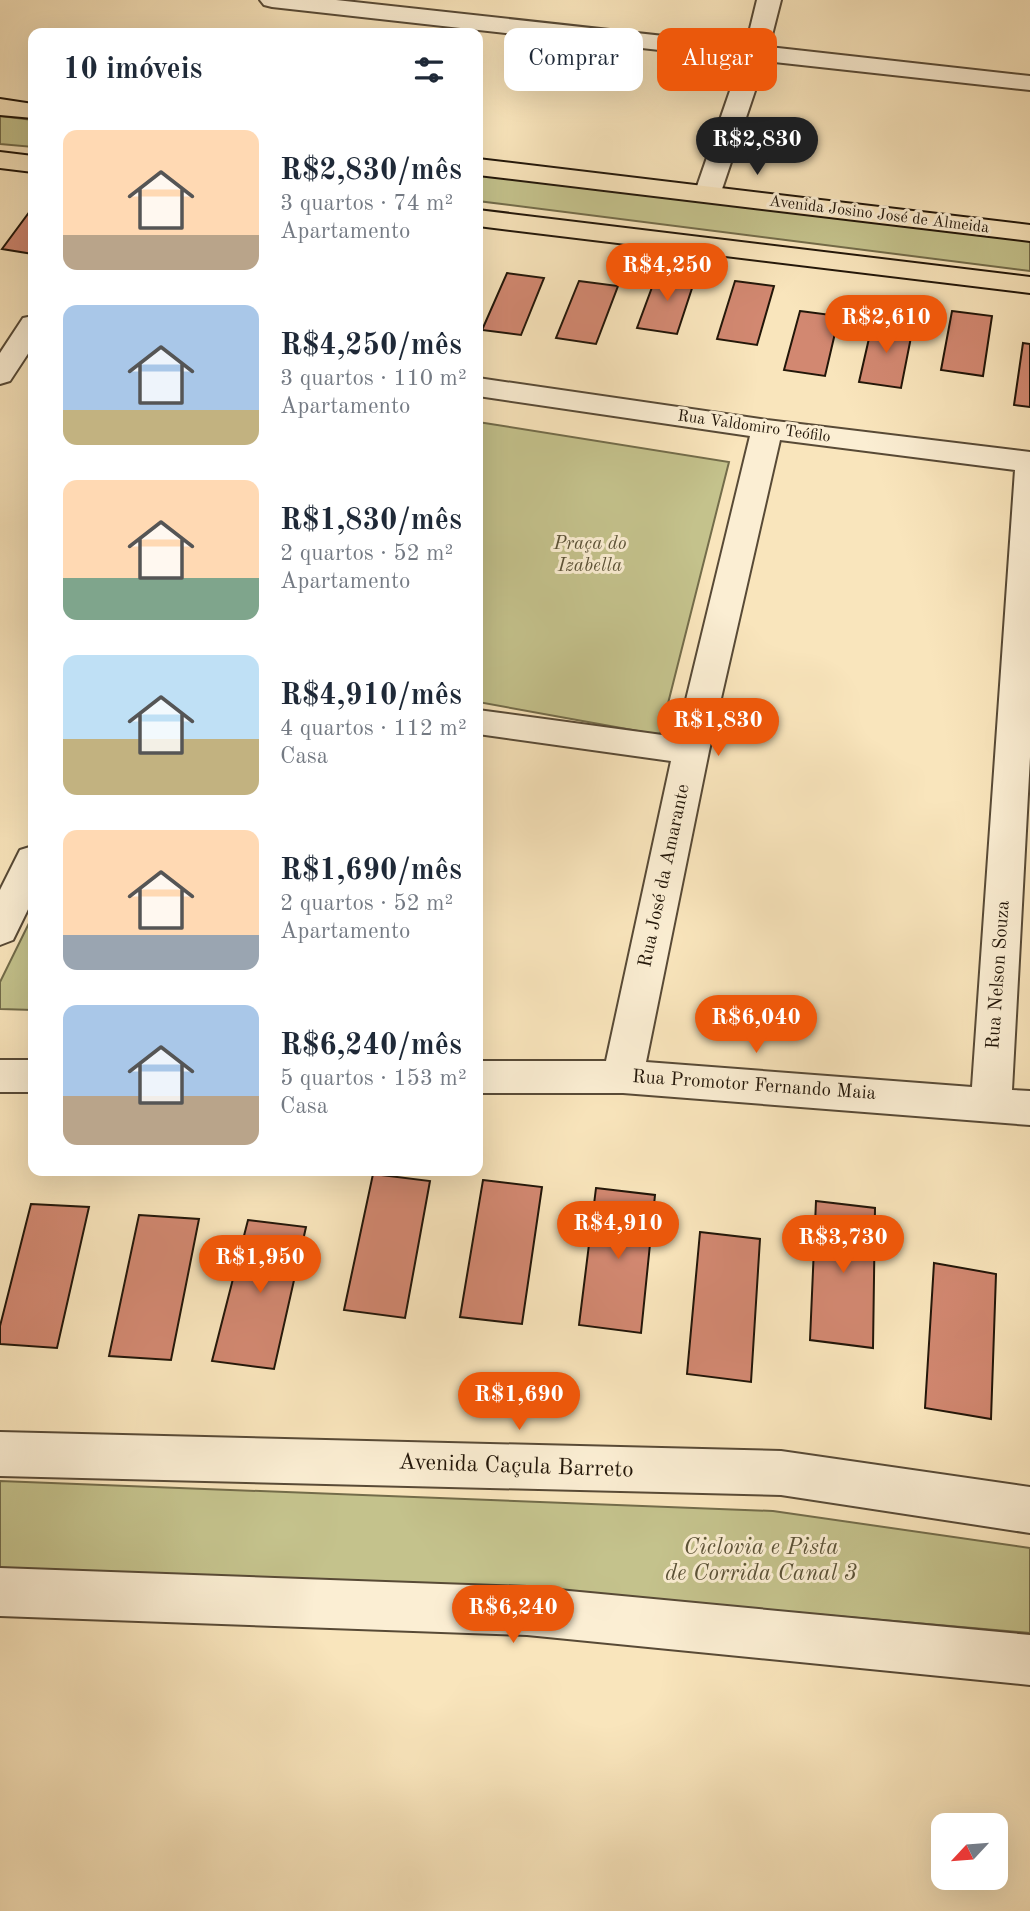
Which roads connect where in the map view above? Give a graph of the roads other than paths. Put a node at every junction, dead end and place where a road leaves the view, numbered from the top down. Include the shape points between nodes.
1 (272, 0) edge
2 (769, 0) edge
3 (762, 28) edge
4 (657, 41) edge
5 (777, 53) edge
6 (1030, 83) edge
7 (742, 91) edge
8 (0, 107) edge
9 (28, 110) edge
10 (0, 160) edge
11 (28, 163) edge
12 (483, 168) edge
13 (707, 195) junction
14 (483, 219) edge
15 (1030, 233) edge
16 (1030, 285) edge
17 (0, 319) edge
18 (28, 323) edge
19 (28, 332) edge
20 (0, 376) edge
21 (483, 388) edge
22 (767, 429) junction
23 (1030, 462) edge
24 (1030, 470) edge
25 (483, 723) edge
26 (691, 751) junction
27 (28, 871) edge
28 (0, 930) edge
29 (0, 1076) edge
30 (28, 1076) edge
31 (483, 1077) edge
32 (623, 1077) junction
33 (991, 1103) junction
34 (1030, 1108) edge
35 (0, 1454) edge
36 (1030, 1510) edge
37 (0, 1592) edge
38 (1030, 1660) edge

1 - 4 street
2 - 3 street
5 - 6 street
7 - 13 street
8 - 9 main road
10 - 11 main road
12 - 13 main road, Avenida Josino José de Almeida
13 - 15 main road, Avenida Josino José de Almeida
14 - 16 main road
17 - 18 street
19 - 20 street
21 - 22 street, Rua Valdomiro Teófilo
22 - 23 street, Rua Valdomiro Teófilo
22 - 26 street, Rua José da Amarante
24 - 33 street, Rua Nelson Souza
25 - 26 street
26 - 32 street, Rua José da Amarante
27 - 28 street
29 - 30 street
31 - 32 street, Rua Promotor Fernando Maia
32 - 33 street, Rua Promotor Fernando Maia
33 - 34 street, Rua Promotor Fernando Maia
35 - 36 street, Avenida Caçula Barreto via 781,1474
37 - 38 street via 527,1611

